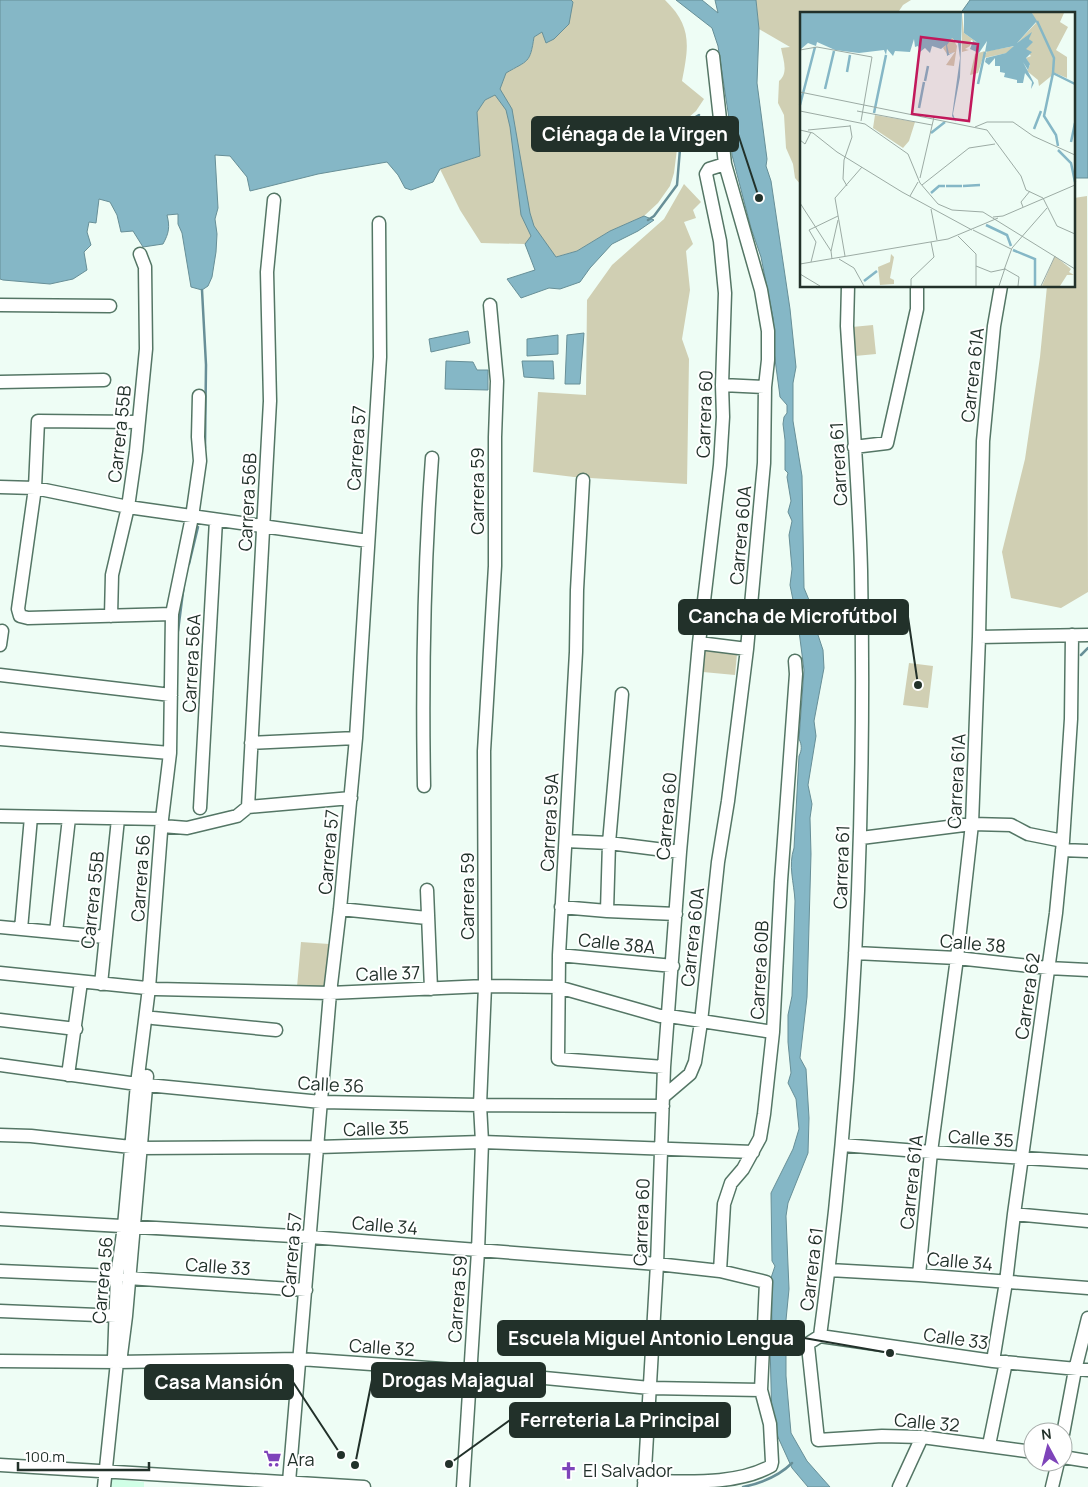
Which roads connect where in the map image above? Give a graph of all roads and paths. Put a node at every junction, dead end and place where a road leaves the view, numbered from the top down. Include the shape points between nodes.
1 (714, 56) dead end
2 (725, 164) junction
3 (274, 200) dead end
4 (379, 223) dead end
5 (140, 254) dead end
6 (848, 288) edge
7 (917, 288) edge
8 (1002, 288) edge
9 (0, 305) edge
10 (490, 305) dead end
11 (110, 306) dead end
12 (104, 380) dead end
13 (0, 382) edge
14 (722, 385) junction
15 (765, 387) junction
16 (199, 396) dead end
17 (138, 422) junction
18 (854, 447) junction
19 (432, 458) dead end
20 (583, 480) dead end
21 (0, 487) edge
22 (35, 488) junction
23 (128, 507) junction
24 (196, 518) junction
25 (216, 520) junction
26 (263, 526) junction
27 (368, 541) junction
28 (172, 614) junction
29 (111, 616) junction
30 (2, 631) dead end
31 (1088, 634) edge
32 (1072, 635) junction
33 (979, 638) junction
34 (699, 643) junction
35 (0, 645) edge
36 (747, 649) junction
37 (795, 661) dead end
38 (0, 675) edge
39 (622, 694) dead end
40 (171, 695) junction
41 (356, 738) junction
42 (0, 740) edge
43 (251, 743) junction
44 (170, 753) junction
45 (424, 786) dead end
46 (351, 798) junction
47 (248, 806) junction
48 (200, 808) dead end
49 (0, 816) edge
50 (31, 817) junction
51 (69, 818) junction
52 (118, 819) junction
53 (162, 823) junction
54 (972, 824) junction
55 (861, 838) junction
56 (566, 841) junction
57 (609, 843) junction
58 (1063, 845) junction
59 (1088, 851) edge
60 (680, 852) junction
61 (427, 890) dead end
62 (562, 907) junction
63 (340, 910) junction
64 (607, 911) junction
65 (676, 914) junction
66 (428, 918) junction
67 (0, 927) edge
68 (21, 929) junction
69 (56, 932) junction
70 (105, 937) junction
71 (854, 953) junction
72 (559, 955) junction
73 (957, 958) junction
74 (672, 966) junction
75 (1048, 968) junction
76 (1088, 970) edge
77 (0, 973) edge
78 (82, 982) junction
79 (101, 984) junction
80 (485, 986) junction
81 (558, 987) junction
82 (152, 989) junction
83 (430, 989) junction
84 (330, 993) junction
85 (669, 1016) junction
86 (153, 1018) junction
87 (0, 1020) edge
88 (701, 1022) junction
89 (76, 1029) junction
90 (276, 1030) dead end
91 (773, 1032) junction
92 (0, 1065) edge
93 (664, 1067) junction
94 (68, 1075) junction
95 (141, 1084) junction
96 (663, 1101) junction
97 (321, 1102) junction
98 (480, 1105) junction
99 (0, 1135) edge
100 (482, 1142) junction
101 (842, 1144) junction
102 (318, 1147) junction
103 (136, 1148) junction
104 (661, 1149) junction
105 (753, 1152) junction
106 (931, 1152) junction
107 (1022, 1159) junction
108 (1088, 1162) edge
109 (1014, 1214) junction
110 (0, 1219) edge
111 (1088, 1221) edge
112 (129, 1226) junction
113 (310, 1236) junction
114 (478, 1251) junction
115 (657, 1264) junction
116 (829, 1270) junction
117 (0, 1271) edge
118 (720, 1271) junction
119 (919, 1275) junction
120 (124, 1277) junction
121 (1006, 1282) junction
122 (1088, 1288) edge
123 (306, 1290) junction
124 (0, 1311) edge
125 (122, 1316) junction
126 (1088, 1318) edge
127 (820, 1336) junction
128 (300, 1359) junction
129 (0, 1361) edge
130 (992, 1361) junction
131 (117, 1362) junction
132 (1006, 1362) junction
133 (1075, 1370) junction
134 (1088, 1370) edge
135 (470, 1371) junction
136 (650, 1388) junction
137 (761, 1390) junction
138 (1065, 1422) edge
139 (922, 1437) junction
140 (818, 1440) joint
141 (989, 1445) junction
142 (1023, 1450) edge
143 (1073, 1459) edge
144 (1088, 1461) edge
145 (0, 1465) edge
146 (106, 1470) junction
147 (1056, 1472) edge
148 (289, 1482) junction
149 (644, 1484) edge
150 (104, 1487) edge
151 (364, 1487) edge
152 (463, 1487) edge
153 (899, 1487) edge
154 (1052, 1487) edge

1 - 2 street, Carrera 60A
2 - 14 street, Carrera 60 via 709,169 706,174 720,241 725,293
2 - 15 street, Carrera 60A via 761,290 768,331
3 - 26 street, Carrera 56B via 267,272 270,401
4 - 27 street, Carrera 57 via 380,357
5 - 17 street, Carrera 55B via 145,267 146,340
6 - 18 street, Carrera 61
7 - 18 street via 916,309 887,443
8 - 33 street, Carrera 61A via 994,326 983,441
9 - 11 street
10 - 80 street, Carrera 59 via 497,381 495,566 484,751
12 - 13 street
14 - 15 street
14 - 34 street, Carrera 60 via 720,465
15 - 36 street, Carrera 60A via 764,463
16 - 24 street, Carrera 56 via 200,461
17 - 22 street via 38,421
17 - 23 street, Carrera 55B
18 - 55 street, Carrera 61 via 861,568
19 - 45 street via 422,700
20 - 56 street, Carrera 59A
21 - 22 street
22 - 23 street
22 - 29 street via 18,609 20,616
23 - 24 street
23 - 29 street, Carrera 55B via 112,576
24 - 25 street
24 - 28 street, Carrera 56
25 - 26 street
25 - 48 street, Carrera 56A
26 - 27 street
26 - 43 street, Carrera 56B
27 - 41 street, Carrera 57
28 - 29 street
28 - 40 street, Carrera 56
30 - 35 street
31 - 32 street
32 - 33 street
32 - 58 street, Carrera 62 via 1071,720
33 - 54 street, Carrera 61A
34 - 36 street
34 - 60 street, Carrera 60
36 - 88 street, Carrera 60A via 718,862
37 - 91 street, Carrera 60B
38 - 40 street
39 - 57 street
40 - 44 street, Carrera 56
41 - 43 street
41 - 46 street, Carrera 57
42 - 44 street
43 - 47 street, Carrera 56B
44 - 53 street, Carrera 56
46 - 47 street
46 - 63 street, Carrera 57
47 - 53 street via 237,816 187,828
49 - 50 street
50 - 51 street
50 - 68 street
51 - 52 street
51 - 69 street
52 - 53 street
52 - 70 street, Carrera 55B
53 - 82 street, Carrera 56
54 - 55 street
54 - 58 street via 1011,825
54 - 73 street, Carrera 61A
55 - 71 street, Carrera 61
56 - 57 street
56 - 62 street, Carrera 59A
57 - 60 street
57 - 64 street
58 - 59 street
58 - 75 street, Carrera 62
60 - 65 street, Carrera 60
61 - 66 street
62 - 64 street
62 - 72 street, Carrera 59A
63 - 66 street
63 - 84 street, Carrera 57
64 - 65 street
65 - 74 street, Carrera 60
66 - 83 street
67 - 68 street
68 - 69 street
69 - 70 street
70 - 79 street, Carrera 55B
71 - 73 street, Calle 38
71 - 101 street, Carrera 61
72 - 74 street, Calle 38A
72 - 81 street, Carrera 59A
73 - 75 street, Calle 38
73 - 106 street, Carrera 61A
74 - 85 street, Carrera 60
75 - 76 street, Calle 38
75 - 107 street, Carrera 62
77 - 78 street, Calle 37
78 - 79 street, Calle 37
78 - 89 street
79 - 82 street, Calle 37
80 - 81 street, Calle 37
80 - 83 street, Calle 37
80 - 98 street, Carrera 59
81 - 85 street, Calle 37
81 - 93 street, Carrera 59A via 558,1059
82 - 84 street, Calle 37
82 - 86 street, Carrera 56
82 - 95 street, Carrera 56
83 - 84 street, Calle 37
84 - 97 street, Carrera 57
85 - 88 street, Calle 37
85 - 93 street, Carrera 60
86 - 90 street
86 - 95 street, Carrera 56
87 - 89 street
88 - 91 street, Calle 37
88 - 96 street, Carrera 60A via 690,1074
89 - 94 street
91 - 105 street, Carrera 60B via 760,1138
92 - 94 street, Calle 36
93 - 96 street, Carrera 60
94 - 95 street, Calle 36
95 - 97 street, Calle 36
95 - 103 street, Carrera 56
96 - 98 street, Calle 36
96 - 104 street, Carrera 60
97 - 98 street, Calle 36
97 - 102 street, Carrera 57
98 - 100 street, Carrera 59
99 - 103 street, Calle 35
100 - 102 street, Calle 35
100 - 104 street, Calle 35
100 - 114 street, Carrera 59
101 - 106 street, Calle 35
101 - 116 street, Carrera 61
102 - 103 street, Calle 35
102 - 113 street, Carrera 57
103 - 112 street, Carrera 56
104 - 105 street, Calle 35
104 - 115 street, Carrera 60
105 - 118 street, Carrera 60B via 731,1182 724,1204
106 - 107 street, Calle 35
106 - 119 street, Carrera 61A
107 - 108 street, Calle 35
107 - 109 street, Carrera 62
109 - 111 street
109 - 121 street, Carrera 62
110 - 112 street, Calle 34
112 - 113 street, Calle 34
112 - 120 street, Carrera 56
113 - 114 street, Calle 34
113 - 123 street, Carrera 57
114 - 115 street, Calle 34
114 - 135 street, Carrera 59
115 - 118 street, Calle 34
115 - 136 street, Carrera 60
116 - 119 street, Calle 34
116 - 127 street, Carrera 61
117 - 120 street, Calle 33
118 - 137 street, Calle 34 via 766,1282
119 - 121 street, Calle 34
120 - 123 street, Calle 33
120 - 125 street, Carrera 56
121 - 122 street, Calle 34
121 - 130 street, Carrera 62
123 - 128 street, Carrera 57
124 - 125 street
125 - 131 street, Carrera 56 via 114,1358
126 - 133 street
127 - 130 street, Calle 33
127 - 140 street, Carrera 61 via 808,1346
128 - 131 street, Calle 32
128 - 135 street, Calle 32
128 - 148 street, Carrera 57
129 - 131 street, Calle 32
130 - 132 street, Calle 33
131 - 146 street, Carrera 56
132 - 133 street, Calle 33
132 - 141 street
133 - 134 street, Calle 33
133 - 138 street
135 - 136 street, Calle 32
135 - 152 street, Carrera 59
136 - 137 street, Calle 32
136 - 149 street, Carrera 60
137 - 149 street via 770,1424 771,1466 738,1478
139 - 140 street, Calle 32
139 - 141 street, Calle 32
139 - 153 street
141 - 142 street, Calle 32
143 - 144 street
145 - 146 street
146 - 148 street
146 - 150 street, Carrera 56
147 - 154 street
148 - 151 street

